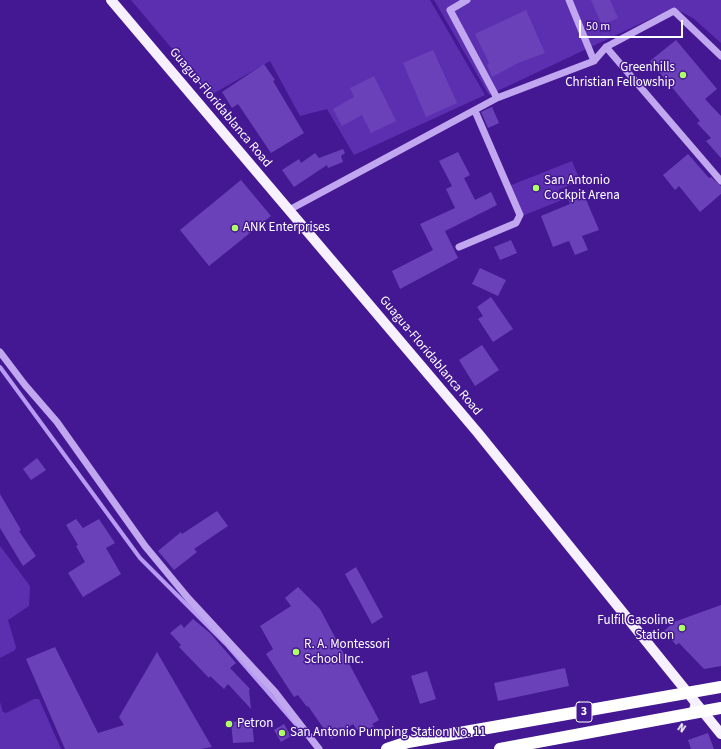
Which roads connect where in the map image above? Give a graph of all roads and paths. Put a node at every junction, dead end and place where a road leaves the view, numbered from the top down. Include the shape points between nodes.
1 (111, 0) edge
2 (467, 0) edge
3 (569, 0) edge
4 (606, 47) junction
5 (721, 56) edge
6 (594, 61) junction
7 (497, 98) junction
8 (475, 111) junction
9 (721, 181) edge
10 (289, 210) junction
11 (458, 247) dead end
12 (0, 352) edge
13 (721, 687) edge
14 (687, 694) junction
15 (721, 708) edge
16 (702, 712) junction
17 (721, 734) edge
18 (318, 749) edge
19 (387, 749) edge
20 (500, 749) edge

1 - 10 main road, Guagua-Floridablanca Road
2 - 7 street via 450,10
3 - 6 street
4 - 5 street via 674,11
4 - 6 street
4 - 9 street
6 - 7 street
7 - 8 street
8 - 10 street
8 - 11 street via 520,215 516,223
10 - 14 main road, Guagua-Floridablanca Road via 478,433
12 - 18 street via 57,422 145,546 188,598 275,692
13 - 14 highway, 3
14 - 16 main road, Guagua-Floridablanca Road
14 - 19 highway, 3 via 408,742
15 - 16 highway, 3
16 - 17 main road, Guagua-Floridablanca Road
16 - 20 highway, 3

